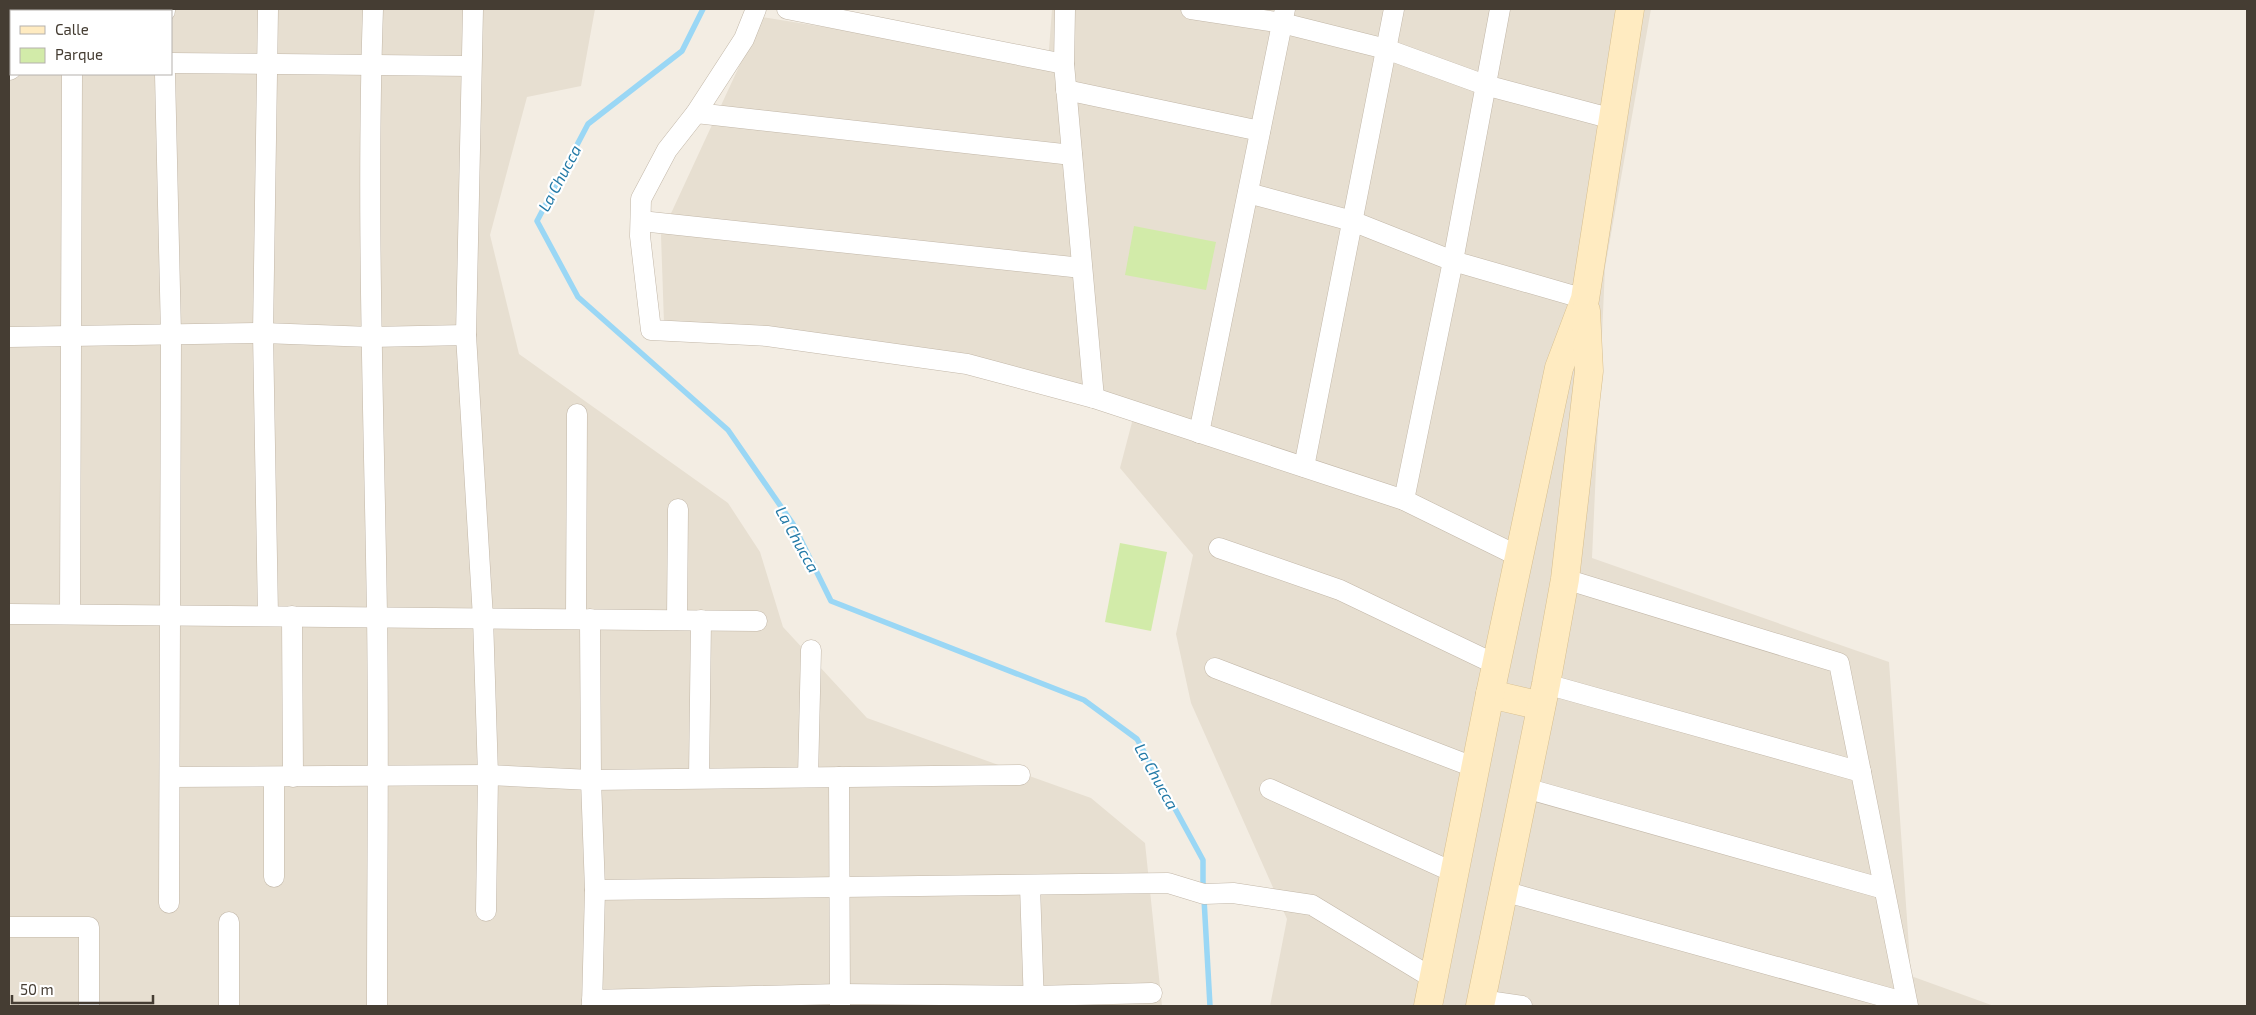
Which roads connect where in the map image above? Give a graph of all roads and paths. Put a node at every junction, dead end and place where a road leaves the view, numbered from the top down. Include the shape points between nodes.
1 (268, 9) edge
2 (373, 9) edge
3 (473, 9) edge
4 (756, 9) edge
5 (787, 9) edge
6 (1065, 9) edge
7 (1191, 9) edge
8 (1394, 9) edge
9 (1500, 9) edge
10 (1630, 9) edge
11 (1283, 16) edge
12 (1386, 50) junction
13 (172, 63) edge
14 (266, 63) junction
15 (1064, 64) junction
16 (371, 65) junction
17 (471, 66) junction
18 (72, 75) edge
19 (165, 75) edge
20 (1486, 85) junction
21 (1066, 90) junction
22 (696, 113) junction
23 (1613, 119) junction
24 (1260, 131) junction
25 (1072, 155) junction
26 (1248, 193) junction
27 (1352, 220) junction
28 (641, 221) junction
29 (1453, 261) junction
30 (1082, 268) junction
31 (1585, 300) junction
32 (263, 333) junction
33 (171, 334) junction
34 (466, 335) junction
35 (71, 336) junction
36 (9, 337) edge
37 (371, 337) junction
38 (1094, 398) junction
39 (577, 414) dead end
40 (1199, 433) junction
41 (1304, 467) junction
42 (1404, 500) junction
43 (678, 509) dead end
44 (1219, 548) dead end
45 (1520, 557) junction
46 (1565, 579) junction
47 (9, 614) edge
48 (70, 614) junction
49 (171, 615) junction
50 (268, 616) junction
51 (292, 616) junction
52 (377, 617) junction
53 (483, 618) junction
54 (583, 619) junction
55 (678, 620) junction
56 (701, 620) junction
57 (757, 621) dead end
58 (811, 650) dead end
59 (1497, 665) junction
60 (1215, 668) dead end
61 (1490, 694) junction
62 (1544, 695) junction
63 (1476, 768) junction
64 (1861, 772) junction
65 (488, 775) junction
66 (1020, 775) dead end
67 (377, 776) junction
68 (170, 777) junction
69 (284, 777) junction
70 (808, 777) junction
71 (839, 777) junction
72 (699, 778) junction
73 (591, 780) junction
74 (1525, 788) junction
75 (1270, 789) dead end
76 (1455, 873) junction
77 (274, 877) dead end
78 (838, 885) junction
79 (1030, 886) junction
80 (1884, 889) junction
81 (595, 890) junction
82 (1503, 891) junction
83 (169, 903) dead end
84 (486, 911) dead end
85 (229, 922) dead end
86 (9, 927) edge
87 (1434, 979) junction
88 (1152, 993) dead end
89 (840, 1000) edge
90 (1035, 1001) edge
91 (592, 1003) edge
92 (1480, 1003) edge
93 (1907, 1005) edge
94 (89, 1006) edge
95 (229, 1006) edge
96 (377, 1006) edge
97 (1428, 1006) edge
98 (1522, 1006) edge

1 - 14 street
2 - 16 street
3 - 17 street
4 - 22 street via 744,39
5 - 15 street
6 - 15 street
7 - 11 street
8 - 12 street
9 - 20 street
10 - 23 street
11 - 12 street
11 - 24 street
12 - 20 street
12 - 27 street
13 - 14 street
14 - 16 street
14 - 32 street
15 - 21 street
16 - 17 street
16 - 37 street
17 - 34 street
18 - 35 street
19 - 33 street
20 - 23 street
20 - 29 street
21 - 24 street
21 - 25 street
22 - 25 street
22 - 28 street via 667,150 650,180 642,199
23 - 31 street
24 - 26 street
25 - 30 street
26 - 27 street
26 - 40 street
27 - 29 street
27 - 41 street
28 - 30 street
28 - 38 street via 651,330 767,336 967,364
29 - 31 street
29 - 42 street
30 - 38 street
31 - 45 street via 1559,368
31 - 46 street via 1589,371
32 - 33 street
32 - 37 street
32 - 50 street
33 - 35 street
33 - 49 street
34 - 37 street
34 - 53 street
35 - 36 street
35 - 48 street
37 - 52 street
38 - 40 street
39 - 54 street
40 - 41 street
41 - 42 street
42 - 45 street
43 - 55 street
44 - 59 street via 1340,590
45 - 59 street
46 - 62 street
46 - 64 street via 1839,663
47 - 48 street
48 - 49 street
49 - 50 street
49 - 68 street
50 - 51 street
51 - 52 street
51 - 69 street
52 - 53 street
52 - 67 street
53 - 54 street
53 - 65 street
54 - 55 street
54 - 73 street
55 - 56 street
56 - 57 street
56 - 72 street
58 - 70 street
59 - 61 street
60 - 63 street
61 - 62 street
61 - 63 street
62 - 64 street
62 - 74 street
63 - 76 street
64 - 80 street
65 - 67 street
65 - 73 street
65 - 84 street
66 - 71 street
67 - 69 street
67 - 96 street
68 - 69 street
68 - 83 street
69 - 77 street
70 - 71 street
70 - 72 street
71 - 78 street
72 - 73 street
73 - 81 street
74 - 80 street
74 - 82 street
75 - 76 street
76 - 87 street
78 - 79 street
78 - 81 street
78 - 89 street
79 - 87 street via 1168,883 1204,894 1234,893 1312,905
79 - 90 street
80 - 93 street
81 - 91 street
82 - 92 street
82 - 93 street
85 - 95 street
86 - 94 street via 89,927
87 - 97 street
88 - 90 street
89 - 90 street
89 - 91 street
92 - 98 street

